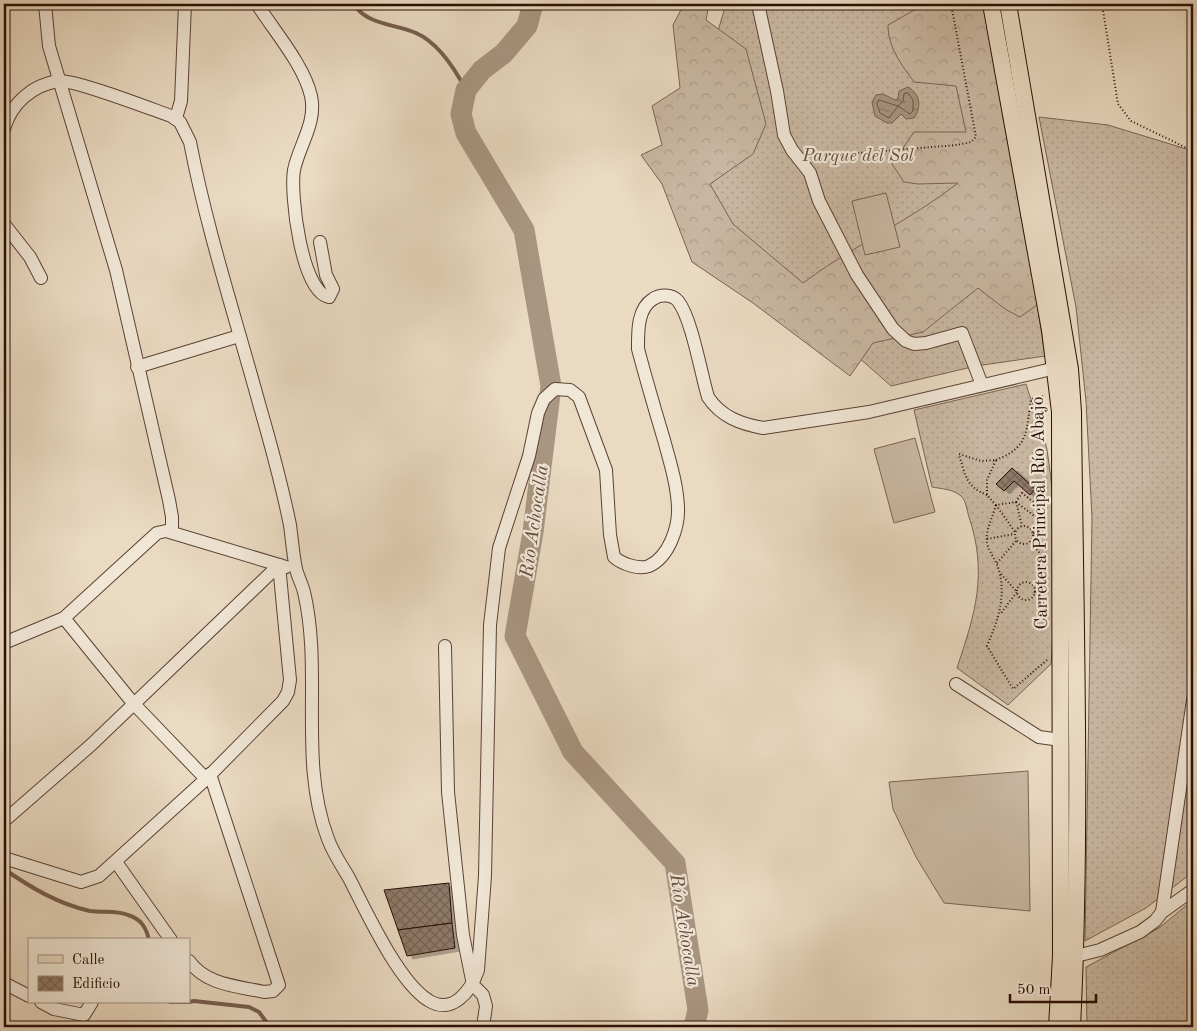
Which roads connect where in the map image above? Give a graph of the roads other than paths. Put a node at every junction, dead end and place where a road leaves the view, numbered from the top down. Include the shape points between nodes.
1 (45, 4) edge
2 (185, 4) edge
3 (257, 4) edge
4 (758, 4) edge
5 (991, 4) edge
6 (1008, 4) edge
7 (59, 81) junction
8 (176, 118) junction
9 (4, 129) edge
10 (4, 224) edge
11 (320, 242) dead end
12 (42, 278) dead end
13 (239, 336) junction
14 (137, 367) junction
15 (1063, 368) junction
16 (982, 385) junction
17 (172, 532) junction
18 (279, 565) junction
19 (296, 570) junction
20 (64, 618) junction
21 (4, 643) edge
22 (445, 646) dead end
23 (956, 684) dead end
24 (1193, 700) edge
25 (133, 703) junction
26 (1060, 740) junction
27 (208, 777) junction
28 (4, 822) edge
29 (4, 858) edge
30 (116, 862) junction
31 (1193, 890) edge
32 (1162, 912) junction
33 (170, 938) edge
34 (1068, 956) junction
35 (190, 962) edge
36 (4, 983) edge
37 (473, 985) junction
38 (28, 995) edge
39 (45, 1004) edge
40 (91, 1004) edge
41 (484, 1027) edge
42 (1057, 1027) edge
43 (1072, 1027) edge

1 - 7 street via 49,46
2 - 8 street via 181,101
3 - 11 street via 306,81 311,98 312,116 294,169 293,196 308,273 320,293 329,297 333,289 326,275
4 - 16 street via 778,91 784,135 810,173 819,201 857,275 893,329 906,340 914,344 962,333
5 - 15 main road, Carretera Principal Río Abajo
6 - 15 main road, Carretera Principal Río Abajo
7 - 8 street
7 - 9 street via 18,101 8,114
7 - 14 street via 116,270
8 - 13 street via 190,142
10 - 12 street
13 - 14 street
13 - 19 street via 290,524
14 - 17 street via 169,500
15 - 16 street
15 - 26 main road, Carretera Principal Río Abajo via 1058,392 1061,470
15 - 34 main road, Carretera Principal Río Abajo via 1073,412 1076,695
16 - 37 street via 869,412 763,428 750,426 725,416 713,406 678,302 674,297 654,298 641,314 638,349 674,478 678,508 668,549 648,567 625,564 614,557 606,470 576,393 564,388 555,389 544,399 499,548 490,624 485,876 478,970
17 - 18 street
17 - 20 street via 158,534
18 - 19 street
18 - 25 street
18 - 27 street via 288,644 288,692
19 - 37 street via 304,592 311,638 318,804 328,840 385,944 403,974 418,991 430,1002 445,1005 459,1001
20 - 21 street
20 - 25 street
22 - 37 street via 448,792 463,935
23 - 26 street via 1039,737
24 - 32 street
25 - 27 street
25 - 28 street
26 - 34 main road, Carretera Principal Río Abajo
27 - 30 street
27 - 35 street via 279,985 273,991 264,992 208,979
29 - 30 street via 81,882 99,876
30 - 33 street
31 - 32 street
32 - 34 street via 1156,921 1132,937 1100,950
34 - 42 main road, Carretera Principal Río Abajo
34 - 43 main road, Carretera Principal Río Abajo
36 - 38 street
37 - 41 street via 483,995 486,1006
39 - 40 street via 84,1015

